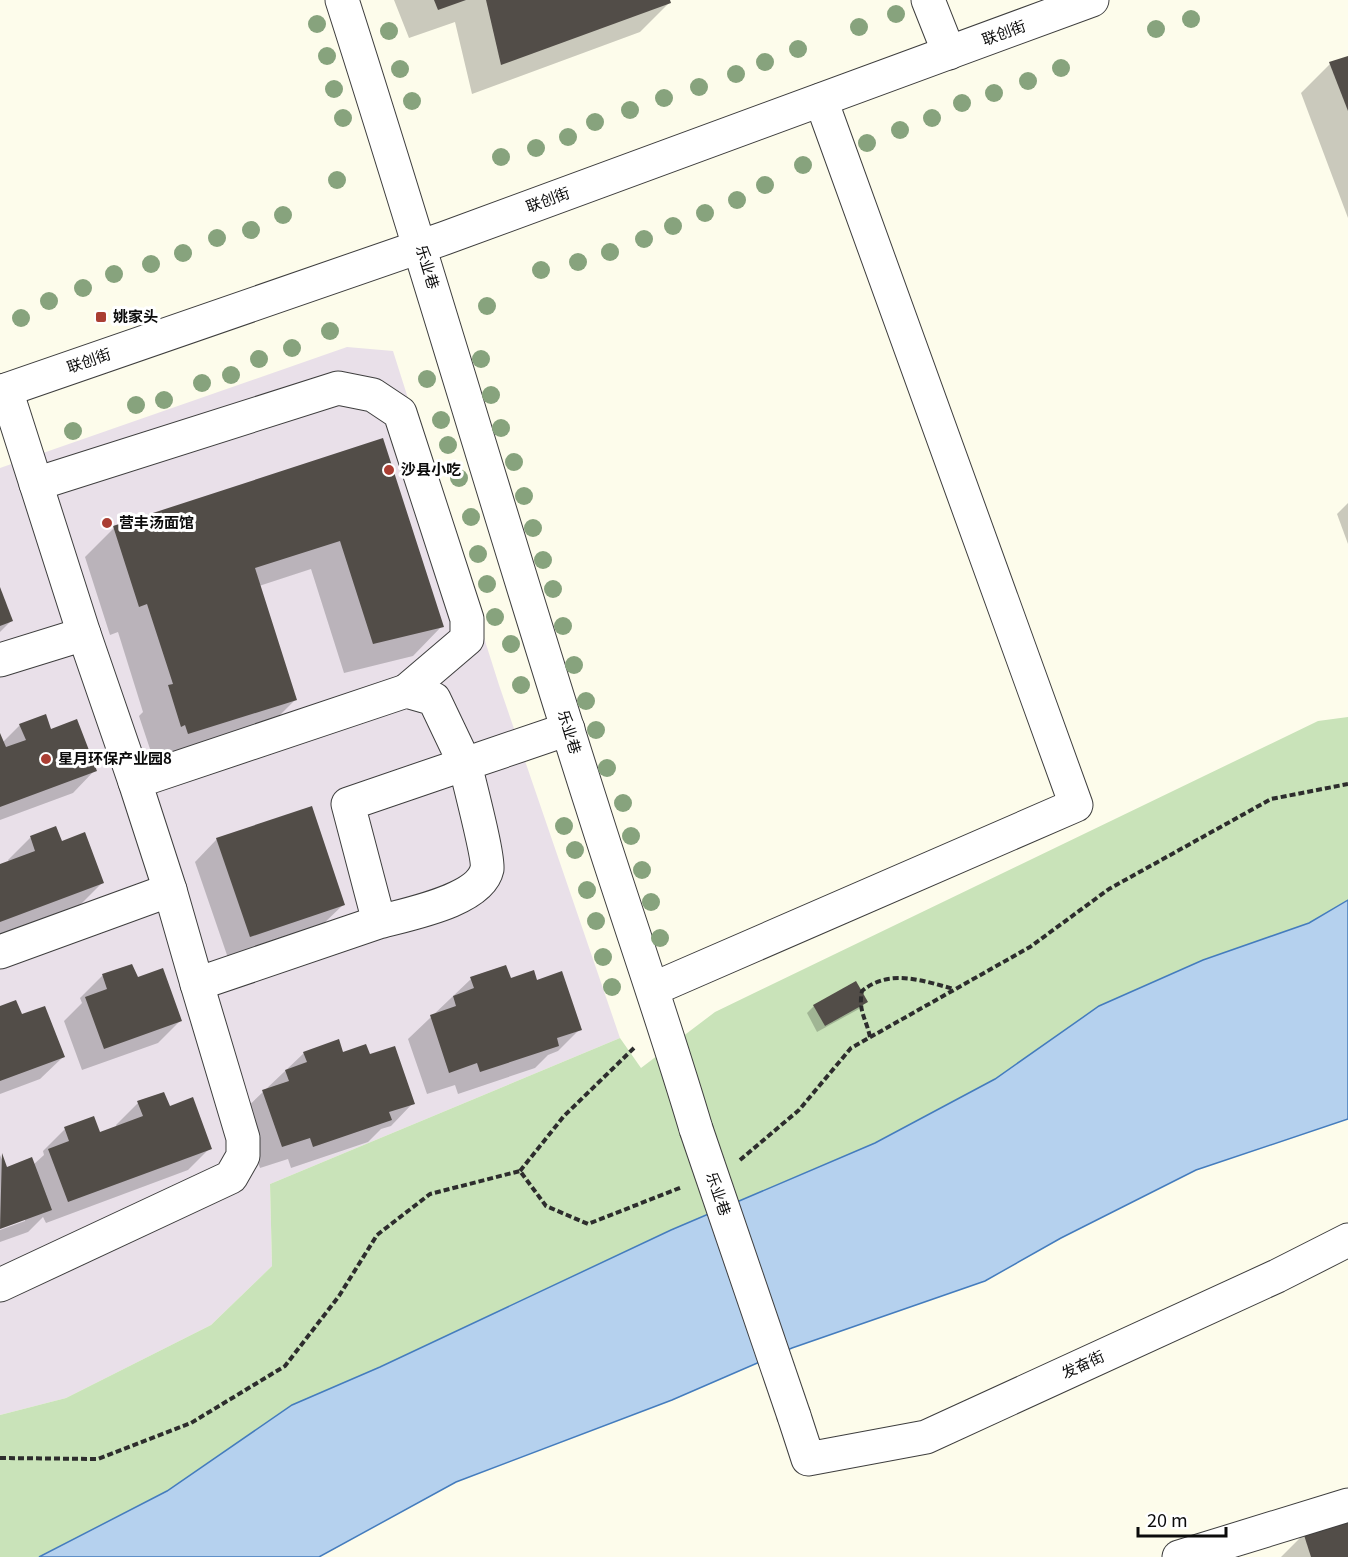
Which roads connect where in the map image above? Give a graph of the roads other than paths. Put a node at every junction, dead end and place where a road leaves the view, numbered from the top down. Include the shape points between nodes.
1 (342, 0) edge
2 (928, 0) edge
3 (1092, 0) edge
4 (949, 53) junction
5 (820, 100) junction
6 (421, 246) junction
7 (3, 391) edge
8 (36, 484) junction
9 (84, 634) junction
10 (0, 660) edge
11 (406, 691) junction
12 (568, 729) junction
13 (465, 764) junction
14 (135, 782) junction
15 (170, 890) junction
16 (379, 922) junction
17 (0, 952) edge
18 (197, 984) junction
19 (653, 989) junction
20 (1348, 1240) edge
21 (0, 1285) edge
22 (808, 1460) joint
23 (1348, 1505) edge
24 (1253, 1546) edge
25 (1179, 1557) edge

1 - 6 street, 乐业巷
2 - 4 street
3 - 4 street, 联创街
4 - 5 street, 联创街
5 - 6 street, 联创街
5 - 19 street via 1076,805
6 - 7 street, 联创街
6 - 12 street, 乐业巷
7 - 8 street
8 - 9 street
8 - 11 street via 338,388 373,394 400,413 467,619 467,639
9 - 10 street
9 - 14 street
11 - 13 street via 434,699
11 - 14 street
12 - 13 street
12 - 19 street, 乐业巷
13 - 16 street via 488,867 480,883 456,899
13 - 16 street via 348,804
14 - 15 street
15 - 17 street
15 - 18 street
16 - 18 street
18 - 21 street via 243,1138 243,1156 231,1177
19 - 22 street, 乐业巷, bridge
20 - 22 street, 发奋街 via 926,1437
23 - 24 street
24 - 25 street

